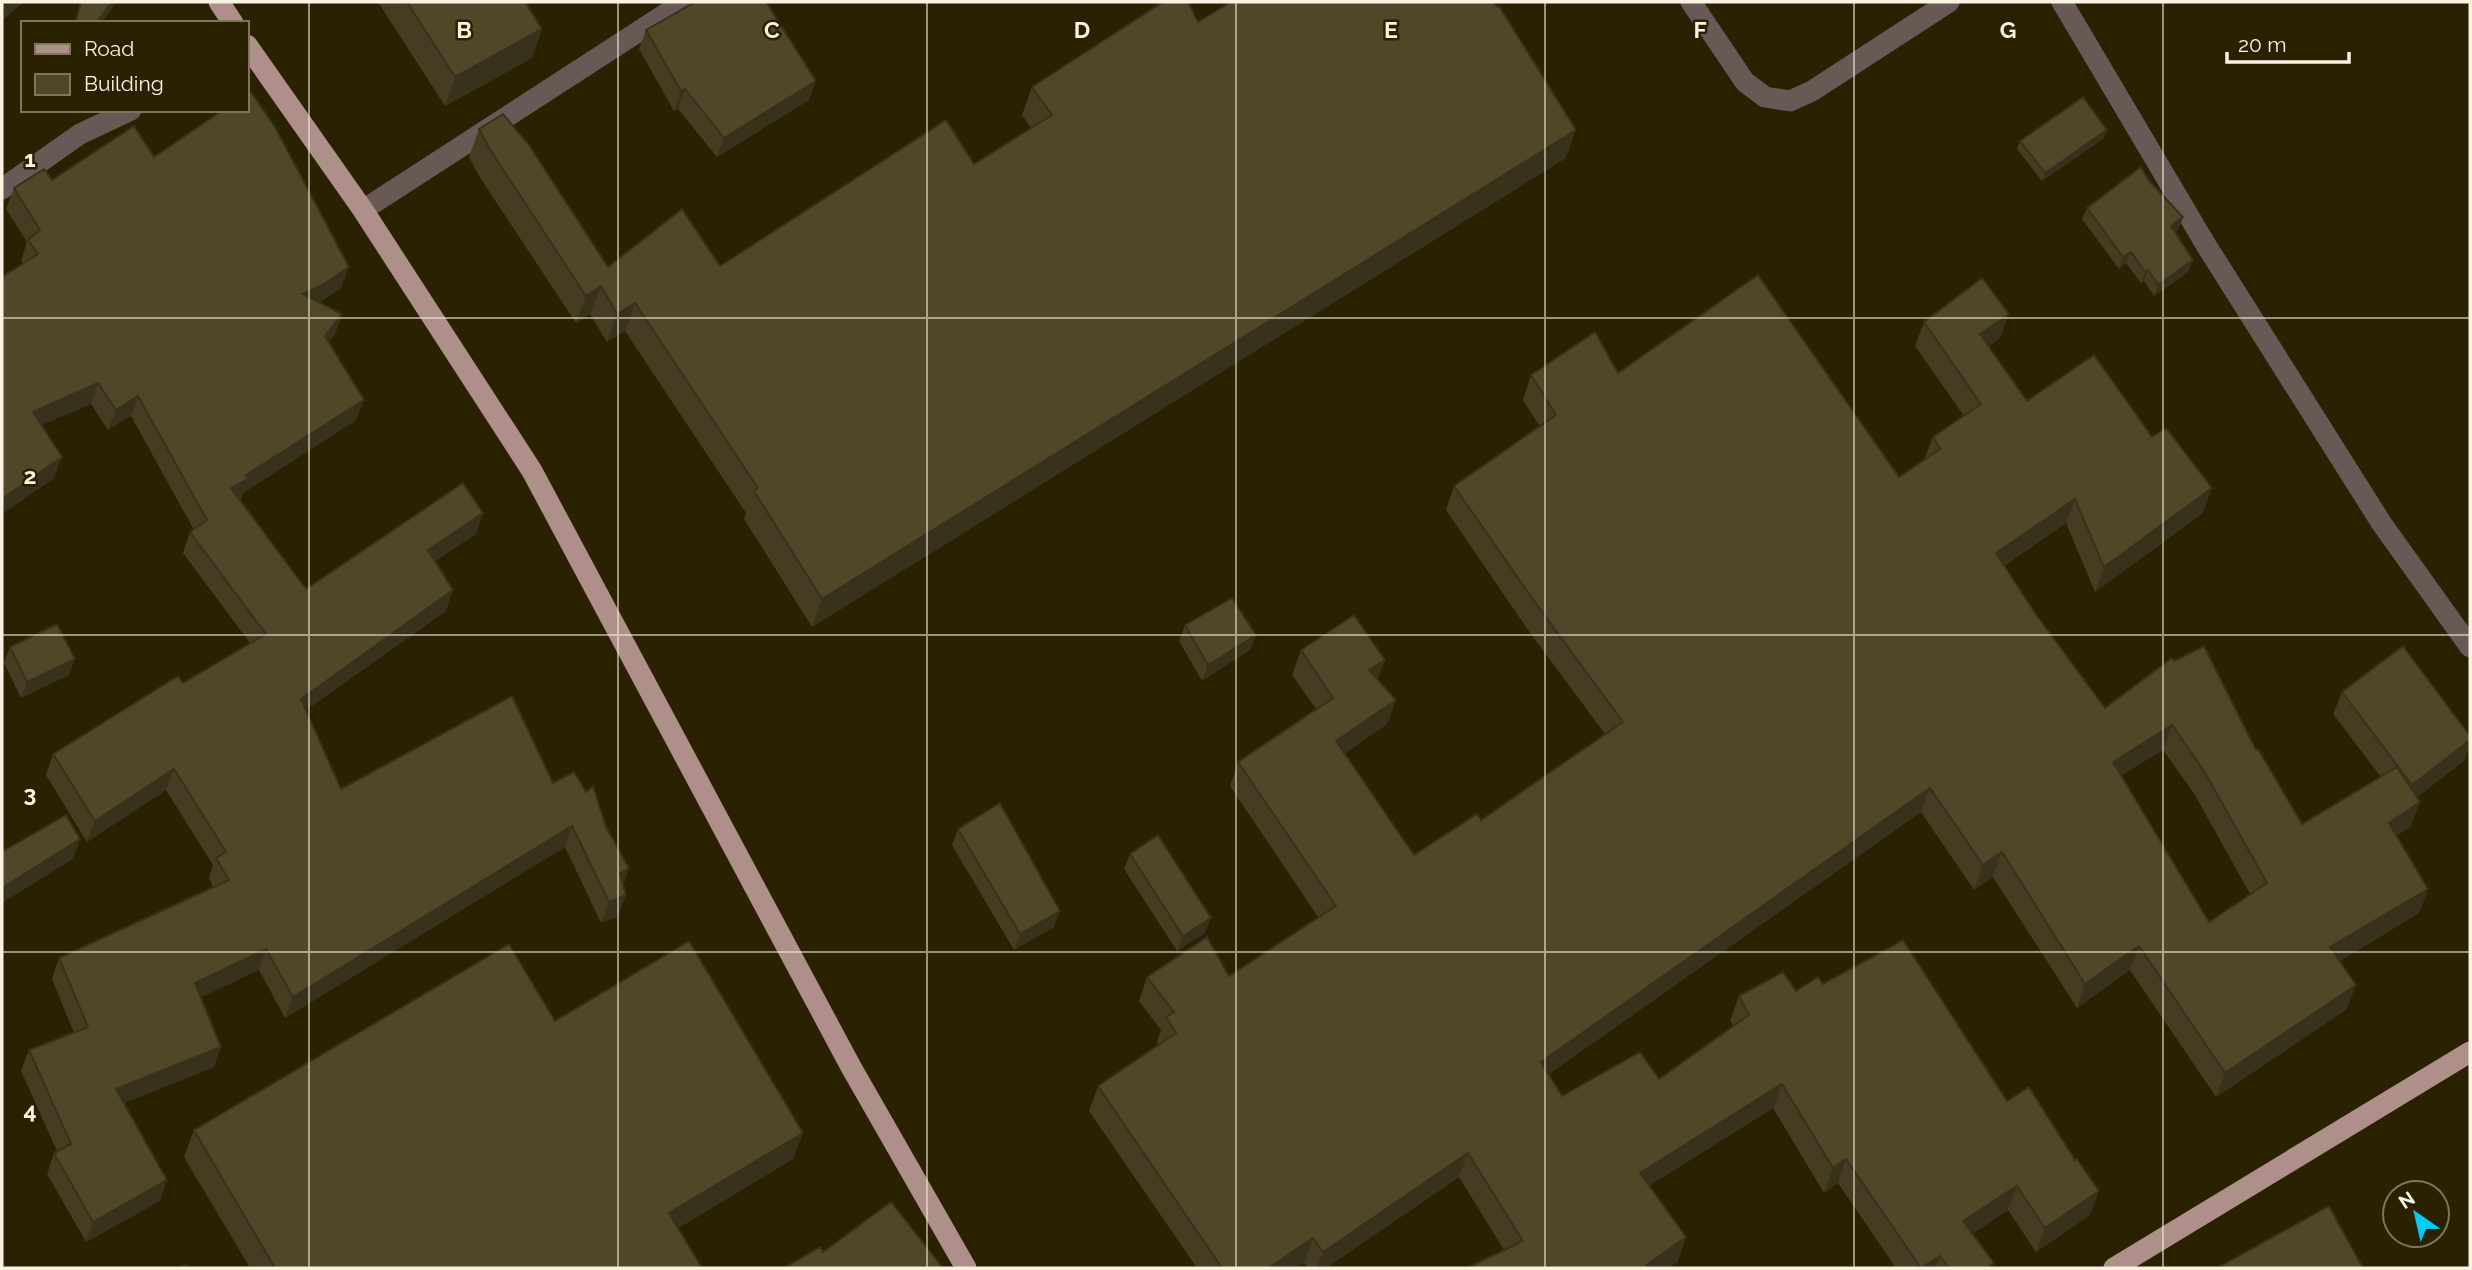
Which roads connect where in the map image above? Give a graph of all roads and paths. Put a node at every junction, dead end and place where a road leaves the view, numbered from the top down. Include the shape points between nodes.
1 (219, 2) edge
2 (684, 2) edge
3 (1691, 2) edge
4 (1949, 2) edge
5 (2062, 2) edge
6 (232, 21) edge
7 (249, 51) edge
8 (127, 112) edge
9 (2, 189) edge
10 (363, 209) junction
11 (2470, 647) edge
12 (2470, 1052) edge
13 (966, 1268) edge
14 (2114, 1268) edge

1 - 6 main road
2 - 10 street
3 - 4 street via 1745,82 1765,97 1790,101
5 - 11 street via 2221,269 2382,524
7 - 10 main road
8 - 9 street via 80,134
10 - 13 main road via 532,471 851,1067
12 - 14 main road

